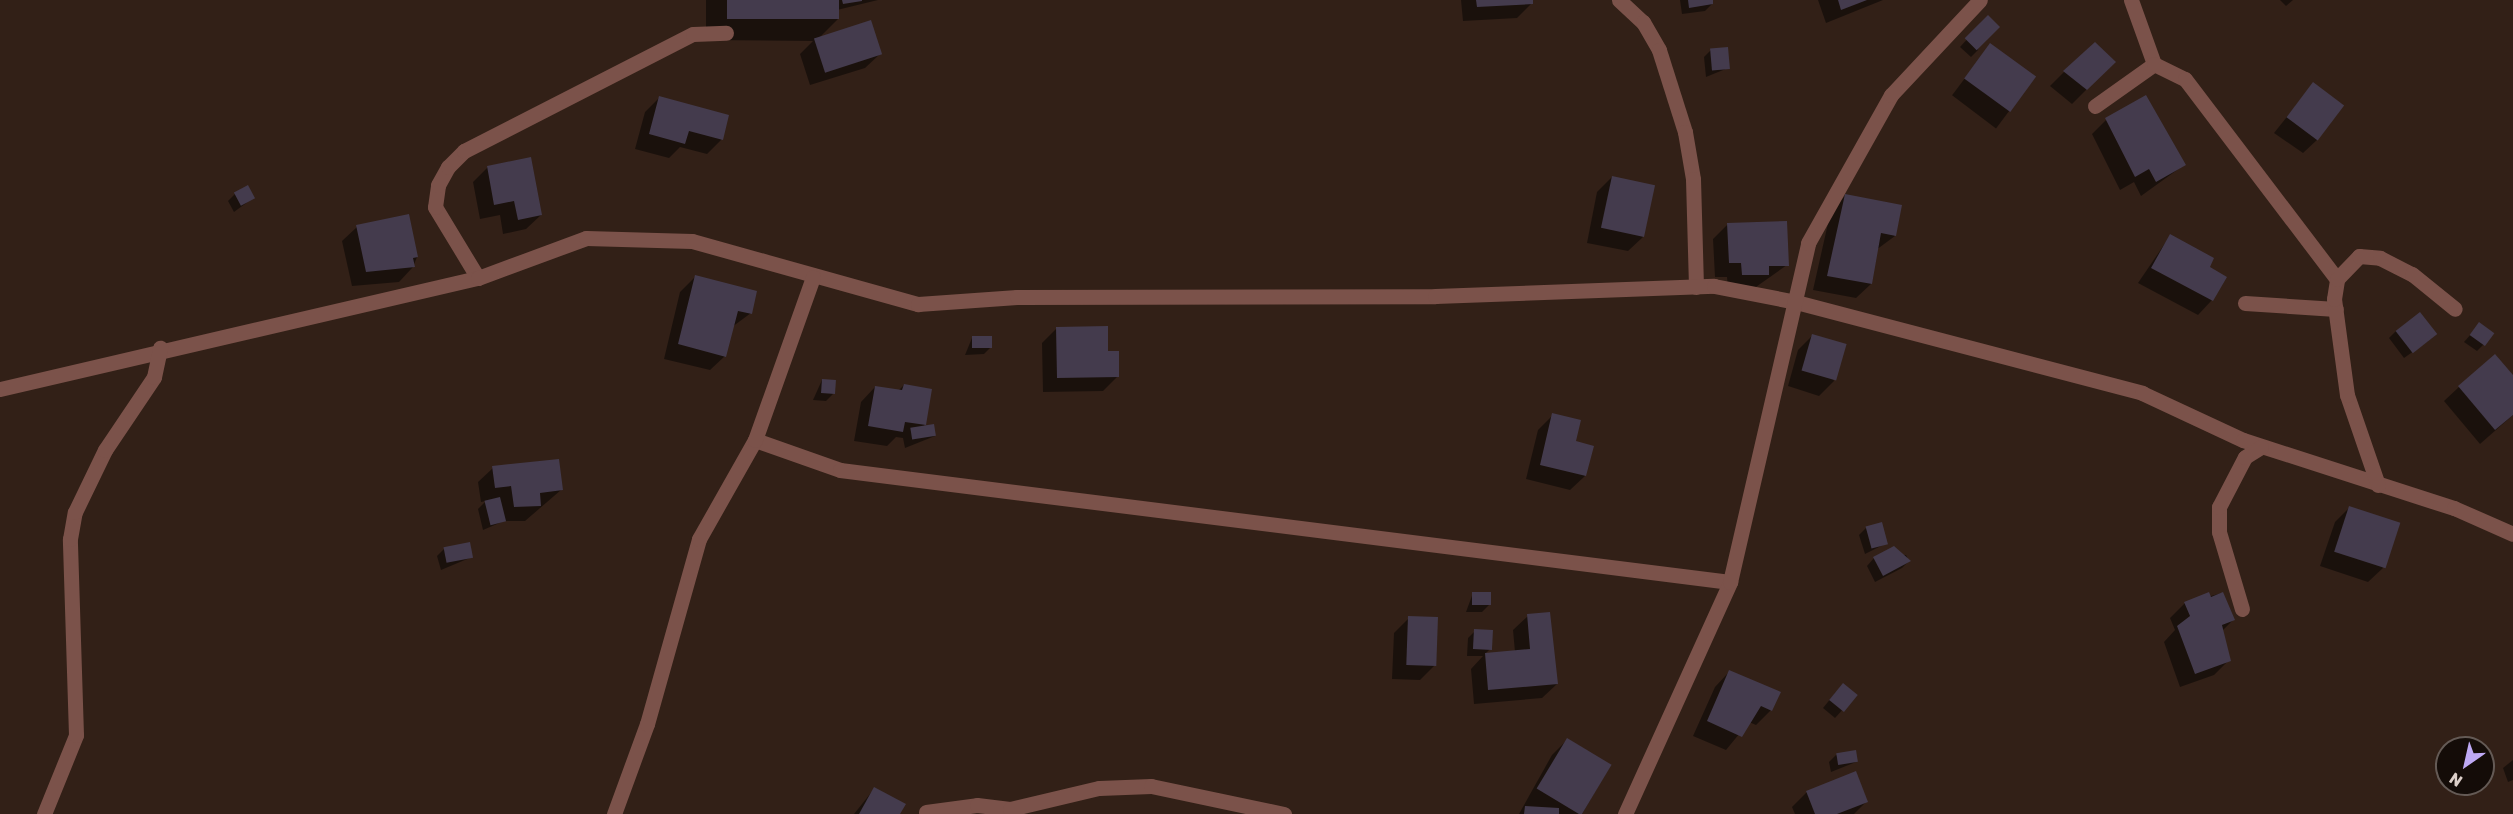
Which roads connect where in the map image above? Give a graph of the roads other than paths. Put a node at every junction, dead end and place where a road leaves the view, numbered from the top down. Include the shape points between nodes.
1 (1619, 0) edge
2 (1980, 0) edge
3 (2131, 0) edge
4 (726, 33) dead end
5 (2154, 64) junction
6 (2095, 105) dead end
7 (813, 277) junction
8 (478, 278) junction
9 (2337, 279) junction
10 (1696, 287) junction
11 (1796, 302) junction
12 (2244, 303) dead end
13 (2336, 309) junction
14 (2455, 309) dead end
15 (159, 348) junction
16 (0, 389) edge
17 (755, 440) junction
18 (2261, 447) junction
19 (2378, 485) junction
20 (2513, 534) edge
21 (1730, 582) junction
22 (2242, 609) dead end
23 (926, 812) dead end
24 (44, 814) edge
25 (614, 814) edge
26 (1284, 814) edge
27 (1625, 814) edge

1 - 10 street via 1643,22 1659,50 1684,132 1693,179
2 - 11 street via 1903,81 1862,139 1808,243
3 - 5 street
4 - 8 street via 693,34 464,151 438,184 435,207
5 - 6 street
5 - 9 street via 2185,79
7 - 8 street via 692,241 586,238
7 - 10 street via 918,304 1017,297 1435,296
7 - 17 street
8 - 15 street
9 - 13 street
9 - 14 street via 2344,265 2359,256 2380,258 2412,274
10 - 11 street
11 - 18 street via 2142,393
11 - 21 street
12 - 13 street
13 - 19 street via 2347,395
15 - 16 street
15 - 24 street via 154,377 105,450 75,512 70,539 76,735
17 - 21 street via 840,470
17 - 25 street via 699,539 647,724
18 - 19 street
18 - 22 street via 2245,457 2219,507 2219,532
19 - 20 street via 2454,508
21 - 27 street
23 - 26 street via 977,805 1010,809 1098,788 1151,786

